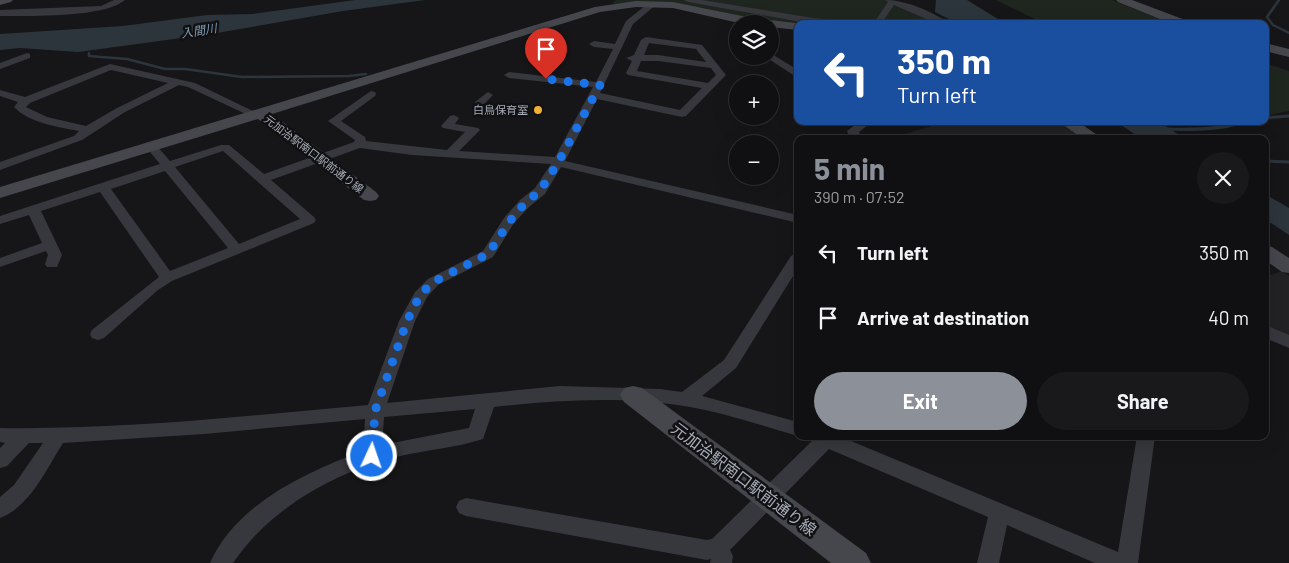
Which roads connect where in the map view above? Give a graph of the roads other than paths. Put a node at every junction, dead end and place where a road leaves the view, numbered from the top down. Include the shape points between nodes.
1 (6, 0) edge
2 (120, 0) edge
3 (688, 0) edge
4 (1122, 0) edge
5 (0, 2) edge
6 (894, 2) edge
7 (653, 4) junction
8 (0, 13) edge
9 (884, 14) junction
10 (729, 18) edge
11 (807, 20) edge
12 (880, 20) edge
13 (885, 20) edge
14 (936, 20) edge
15 (1174, 20) edge
16 (779, 25) edge
17 (794, 26) edge
18 (594, 44) dead end
19 (1269, 48) edge
20 (616, 52) junction
21 (1289, 53) edge
22 (27, 56) dead end
23 (638, 58) junction
24 (779, 61) edge
25 (0, 66) edge
26 (714, 66) junction
27 (793, 69) edge
28 (509, 75) dead end
29 (179, 81) junction
30 (710, 86) junction
31 (597, 90) junction
32 (371, 94) dead end
33 (5, 95) edge
34 (0, 101) edge
35 (26, 102) junction
36 (256, 113) junction
37 (454, 118) dead end
38 (861, 125) edge
39 (1072, 125) edge
40 (88, 130) junction
41 (853, 135) edge
42 (1089, 135) edge
43 (359, 144) junction
44 (151, 146) junction
45 (450, 154) junction
46 (320, 158) junction
47 (558, 162) junction
48 (0, 166) edge
49 (168, 166) junction
50 (263, 179) junction
51 (103, 187) junction
52 (0, 193) edge
53 (370, 196) dead end
54 (33, 209) junction
55 (794, 218) edge
56 (0, 220) edge
57 (50, 244) junction
58 (236, 249) junction
59 (1269, 254) edge
60 (794, 262) edge
61 (0, 263) edge
62 (52, 264) dead end
63 (1289, 268) edge
64 (167, 278) junction
65 (1269, 333) edge
66 (98, 334) dead end
67 (1289, 342) edge
68 (633, 395) junction
69 (685, 398) junction
70 (487, 402) junction
71 (375, 411) junction
72 (794, 428) edge
73 (26, 434) junction
74 (0, 435) edge
75 (58, 436) junction
76 (821, 440) edge
77 (828, 440) edge
78 (1145, 440) edge
79 (372, 456) junction
80 (0, 460) edge
81 (767, 496) junction
82 (466, 507) dead end
83 (0, 509) edge
84 (1000, 514) junction
85 (719, 555) edge
86 (222, 563) edge
87 (856, 563) edge
88 (988, 563) edge
89 (1119, 563) edge
90 (1126, 563) edge

1 - 5 street
2 - 8 street via 102,8
3 - 11 street
4 - 15 street
6 - 9 street
6 - 14 street
7 - 10 street via 690,8
7 - 20 street via 629,23
7 - 36 street via 584,13
9 - 12 street
9 - 13 street
16 - 17 street
18 - 20 street
19 - 21 street
20 - 23 street
20 - 31 street
22 - 25 street
23 - 26 street
23 - 26 street via 646,40 699,48
23 - 30 street via 631,73
24 - 27 street
26 - 30 street via 720,75
28 - 31 street
29 - 35 street via 110,67
29 - 36 street
29 - 40 street
30 - 31 street via 682,114
31 - 47 street
32 - 43 street via 334,121 361,139
33 - 34 street
33 - 35 street
35 - 40 street via 19,107 26,112
36 - 44 street
36 - 46 street, 元加治駅南口駅前通り線
37 - 45 street via 447,126 474,130
38 - 41 street via 853,130
39 - 42 street
40 - 48 street via 78,138
43 - 45 street
43 - 46 street
44 - 49 street
44 - 52 street
45 - 47 street
46 - 50 street
46 - 53 street, 元加治駅南口駅前通り線
47 - 55 street
47 - 71 street via 540,191 510,221 488,254 433,282 420,295 407,321
49 - 50 street via 225,148
49 - 51 street
49 - 58 street
50 - 58 street via 309,220
51 - 54 street
51 - 64 street
54 - 56 street
54 - 57 street
57 - 61 street
57 - 62 street via 55,255
58 - 64 street
59 - 63 street
60 - 69 street via 730,364
64 - 66 street
65 - 67 street
68 - 69 street
68 - 70 street via 560,393
68 - 81 street, 元加治駅南口駅前通り線
69 - 72 street
70 - 71 street
70 - 79 street via 476,434
71 - 75 street via 204,427
71 - 79 street
73 - 74 street
73 - 75 street
73 - 80 street
75 - 83 street via 21,491
76 - 81 street
77 - 84 street
78 - 90 street
79 - 86 street via 328,474 278,503 242,532
81 - 85 street
81 - 87 street, 元加治駅南口駅前通り線
82 - 85 street via 707,550
84 - 88 street
84 - 89 street

